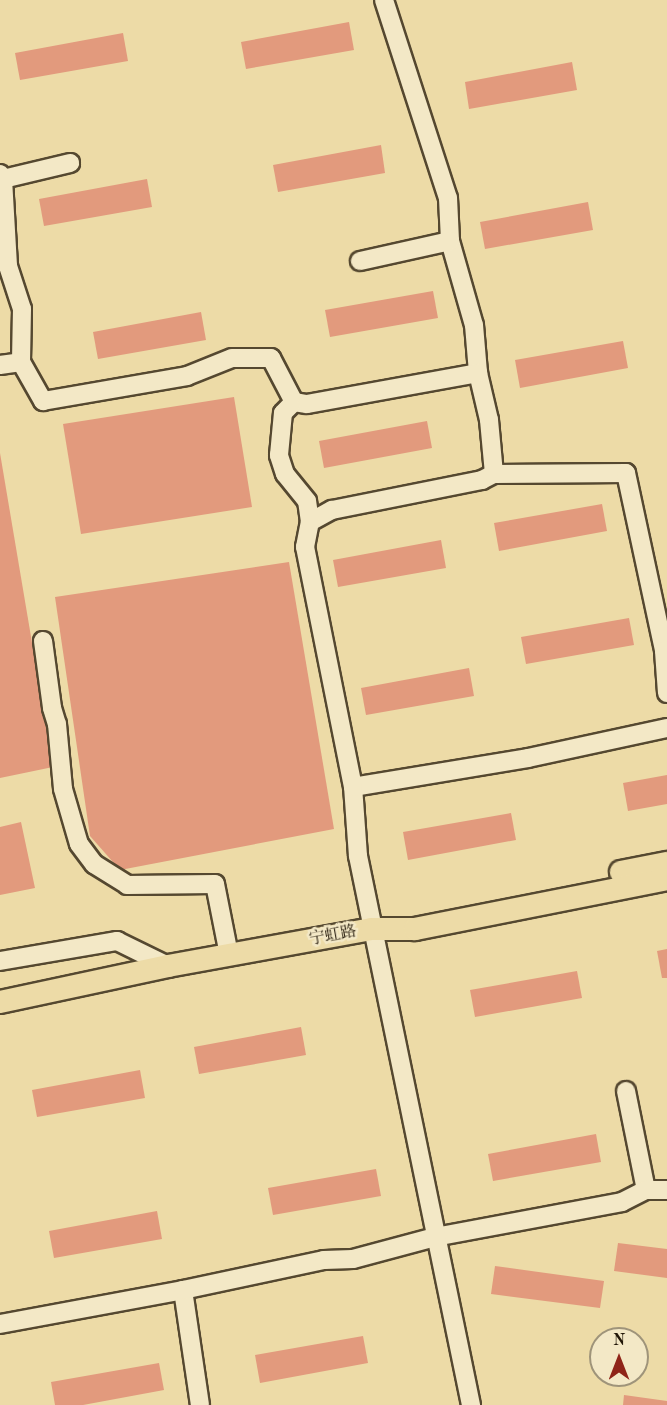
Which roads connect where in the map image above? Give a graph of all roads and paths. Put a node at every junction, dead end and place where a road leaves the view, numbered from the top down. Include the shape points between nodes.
1 (384, 0) edge
2 (70, 164) dead end
3 (1, 176) edge
4 (450, 241) junction
5 (360, 261) dead end
6 (4, 267) edge
7 (21, 362) junction
8 (0, 364) edge
9 (478, 373) junction
10 (294, 402) junction
11 (494, 474) junction
12 (310, 522) junction
13 (43, 641) dead end
14 (667, 693) edge
15 (667, 728) edge
16 (353, 787) junction
17 (667, 863) edge
18 (667, 879) edge
19 (372, 928) junction
20 (229, 955) junction
21 (0, 961) edge
22 (168, 966) junction
23 (0, 1002) edge
24 (626, 1091) dead end
25 (646, 1191) junction
26 (667, 1191) edge
27 (435, 1237) junction
28 (183, 1290) junction
29 (0, 1324) edge
30 (200, 1405) edge
31 (471, 1405) edge

1 - 4 street via 448,198
2 - 3 street
3 - 6 street
4 - 5 street
4 - 9 street via 474,325
6 - 7 street via 22,309
7 - 8 street
7 - 10 street via 43,401 187,376 232,358 271,358
9 - 10 street via 307,404
9 - 11 street via 489,420
10 - 12 street via 283,413 279,455 285,474 307,501
11 - 12 street via 482,480 332,510
11 - 14 street via 626,473 664,651
12 - 16 street via 305,547
13 - 20 street via 63,789 80,843 93,864 127,885 215,884
15 - 16 street via 528,758
16 - 19 street via 358,856
17 - 19 main road via 412,915
18 - 19 main road, 宁虹路 via 415,929
19 - 20 main road, 宁虹路
19 - 27 street
20 - 22 main road, 宁虹路
21 - 22 street via 117,941
22 - 23 main road, 宁虹路
24 - 25 street
25 - 26 street
25 - 27 street via 622,1202
27 - 28 street via 353,1258 324,1260
27 - 31 street
28 - 29 street
28 - 30 street

